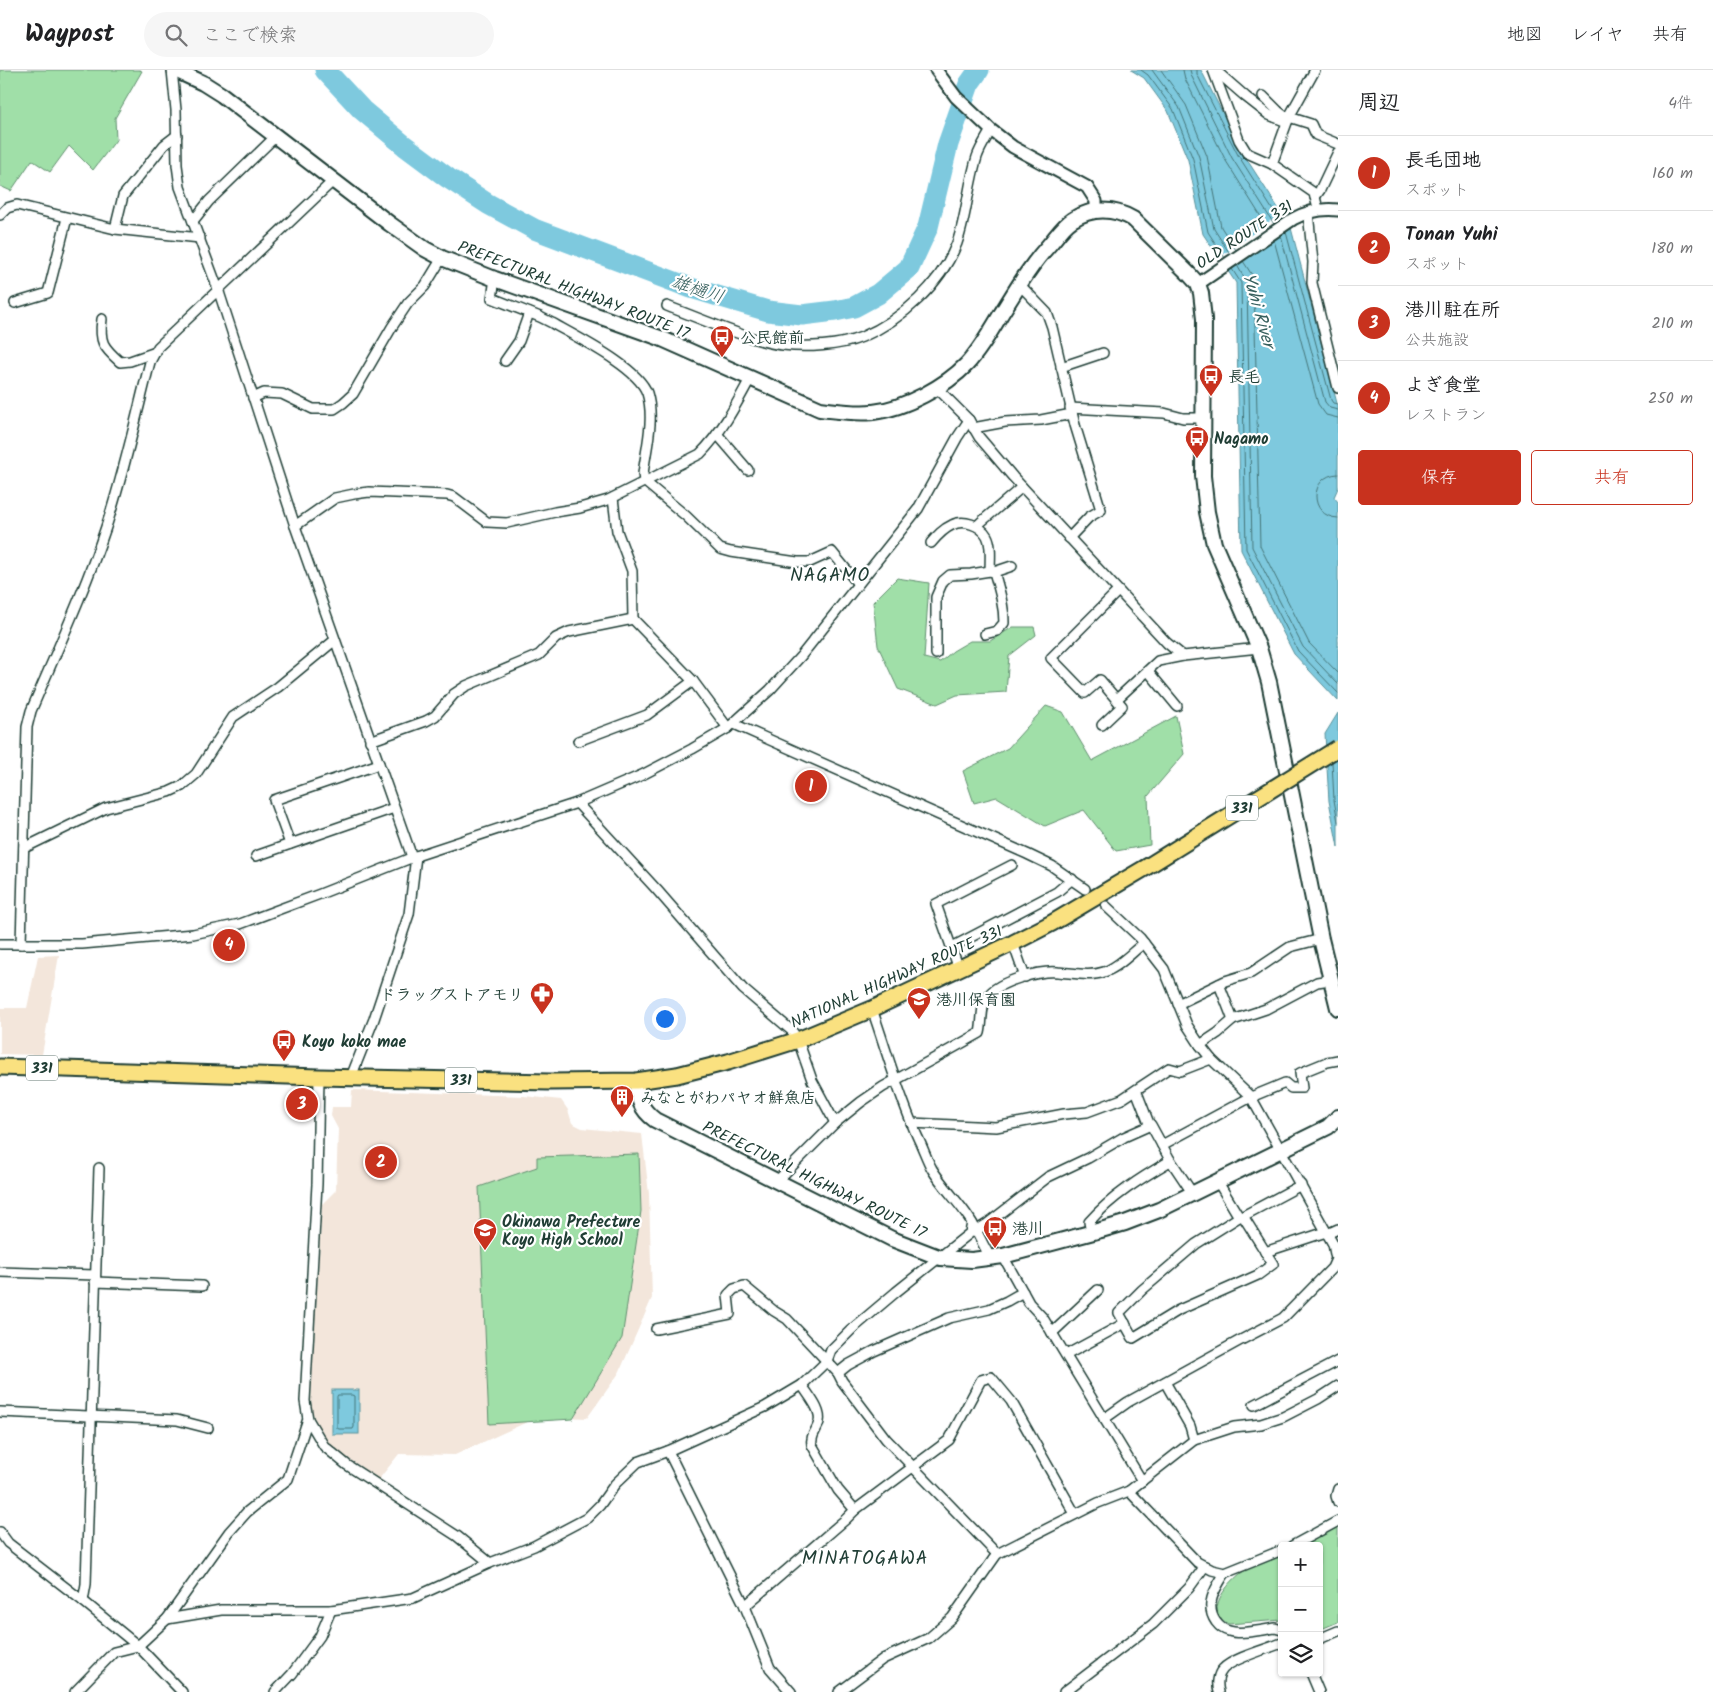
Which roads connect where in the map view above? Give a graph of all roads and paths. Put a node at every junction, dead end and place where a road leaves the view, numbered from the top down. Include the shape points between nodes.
1 (174, 70) edge
2 (936, 70) edge
3 (1214, 70) edge
4 (1315, 70) edge
5 (1263, 96) dead end
6 (1288, 119) junction
7 (991, 130) junction
8 (177, 135) junction
9 (276, 136) junction
10 (1338, 144) edge
11 (1338, 152) edge
12 (1272, 164) junction
13 (334, 180) junction
14 (1315, 197) junction
15 (1313, 210) junction
16 (1338, 210) edge
17 (1096, 211) junction
18 (0, 215) edge
19 (67, 218) junction
20 (193, 221) junction
21 (115, 229) junction
22 (200, 238) junction
23 (442, 258) junction
24 (495, 279) junction
25 (1019, 284) junction
26 (1198, 284) junction
27 (218, 289) junction
28 (15, 304) dead end
29 (667, 306) dead end
30 (529, 313) junction
31 (102, 319) dead end
32 (156, 352) junction
33 (1103, 353) dead end
34 (505, 361) dead end
35 (1061, 368) junction
36 (750, 379) junction
37 (937, 388) junction
38 (1338, 388) edge
39 (253, 398) junction
40 (1071, 411) junction
41 (1204, 418) junction
42 (971, 424) junction
43 (717, 434) junction
44 (748, 470) dead end
45 (644, 482) junction
46 (1022, 487) junction
47 (613, 498) junction
48 (295, 526) junction
49 (978, 526) junction
50 (1069, 538) junction
51 (931, 543) dead end
52 (1012, 566) dead end
53 (992, 572) junction
54 (858, 584) junction
55 (1118, 590) junction
56 (633, 618) junction
57 (985, 634) dead end
58 (335, 640) junction
59 (1259, 648) junction
60 (936, 654) dead end
61 (1183, 656) junction
62 (1148, 671) junction
63 (693, 680) junction
64 (1117, 700) junction
65 (1177, 706) dead end
66 (1102, 725) dead end
67 (731, 726) junction
68 (370, 740) junction
69 (578, 741) dead end
70 (1338, 748) edge
71 (379, 764) junction
72 (577, 803) junction
73 (394, 808) junction
74 (290, 844) junction
75 (24, 848) junction
76 (256, 856) dead end
77 (414, 856) junction
78 (1012, 865) dead end
79 (1072, 879) junction
80 (1085, 888) dead end
81 (1106, 906) dead end
82 (1321, 939) junction
83 (1144, 942) junction
84 (1013, 943) junction
85 (0, 944) edge
86 (21, 944) junction
87 (952, 947) junction
88 (959, 969) junction
89 (1025, 976) junction
90 (1330, 980) junction
91 (1219, 984) junction
92 (1178, 1004) junction
93 (1338, 1008) edge
94 (872, 1009) junction
95 (1233, 1020) junction
96 (798, 1040) junction
97 (1200, 1045) junction
98 (1211, 1059) junction
99 (1338, 1060) edge
100 (0, 1067) edge
101 (319, 1077) junction
102 (351, 1077) junction
103 (636, 1081) junction
104 (896, 1081) junction
105 (1136, 1090) junction
106 (1251, 1097) junction
107 (1338, 1117) edge
108 (835, 1123) junction
109 (911, 1123) junction
110 (1150, 1126) junction
111 (1162, 1144) junction
112 (1281, 1151) junction
113 (1170, 1161) junction
114 (99, 1168) dead end
115 (777, 1182) junction
116 (1218, 1182) junction
117 (1301, 1185) junction
118 (1193, 1194) junction
119 (1241, 1217) junction
120 (974, 1227) junction
121 (1338, 1230) edge
122 (1091, 1232) junction
123 (1327, 1233) junction
124 (1265, 1252) junction
125 (997, 1257) junction
126 (941, 1258) junction
127 (0, 1272) edge
128 (1335, 1272) edge
129 (95, 1278) junction
130 (202, 1286) dead end
131 (1098, 1290) dead end
132 (1023, 1292) junction
133 (1125, 1323) junction
134 (656, 1329) dead end
135 (1052, 1333) junction
136 (1066, 1355) junction
137 (827, 1361) junction
138 (1338, 1361) edge
139 (838, 1373) junction
140 (1165, 1382) junction
141 (802, 1385) junction
142 (1338, 1386) edge
143 (1254, 1405) dead end
144 (0, 1412) edge
145 (91, 1416) junction
146 (308, 1419) junction
147 (1104, 1419) junction
148 (208, 1428) dead end
149 (1194, 1440) junction
150 (668, 1451) junction
151 (912, 1467) junction
152 (1142, 1481) junction
153 (1338, 1489) edge
154 (1128, 1491) junction
155 (1338, 1502) edge
156 (855, 1510) junction
157 (1075, 1514) junction
158 (1338, 1521) edge
159 (0, 1532) edge
160 (1299, 1542) edge
161 (1278, 1552) edge
162 (997, 1554) junction
163 (490, 1563) junction
164 (1205, 1566) junction
165 (1225, 1573) junction
166 (83, 1600) junction
167 (745, 1606) junction
168 (331, 1610) junction
169 (166, 1619) junction
170 (1278, 1629) edge
171 (1338, 1631) edge
172 (1323, 1637) edge
173 (1278, 1645) edge
174 (138, 1646) junction
175 (1313, 1677) edge
176 (74, 1692) edge
177 (182, 1692) edge
178 (275, 1692) edge
179 (791, 1692) edge
180 (839, 1692) edge
181 (1064, 1692) edge
182 (1219, 1692) edge
183 (1319, 1692) edge

1 - 8 street
1 - 9 main road, PREFECTURAL HIGHWAY ROUTE 17 via 222,95
2 - 7 street via 956,97
3 - 6 street via 1268,115
3 - 12 street via 1239,140 1247,152
4 - 6 street
5 - 6 street
6 - 10 street via 1311,124 1316,135
6 - 12 street
7 - 17 street via 1013,147 1087,187 1096,201
7 - 29 street via 978,156 957,243 945,266 922,295 879,328 860,338 840,342 782,345 737,333
8 - 20 street via 180,187
8 - 21 street via 164,145 123,196
9 - 13 main road, PREFECTURAL HIGHWAY ROUTE 17
9 - 20 street via 209,201
11 - 14 street
12 - 14 street via 1314,193
13 - 23 main road, PREFECTURAL HIGHWAY ROUTE 17 via 390,224
13 - 27 street
14 - 15 street
15 - 16 street, OLD ROUTE 331
15 - 26 street, OLD ROUTE 331 via 1293,219
15 - 38 street via 1312,283
17 - 25 main road, PREFECTURAL HIGHWAY ROUTE 17 via 1072,220
17 - 26 main road, PREFECTURAL HIGHWAY ROUTE 17 via 1113,211 1133,219
18 - 19 street via 17,204
19 - 21 street
19 - 28 street via 48,293
20 - 22 street
21 - 22 street
22 - 27 street
23 - 24 main road, PREFECTURAL HIGHWAY ROUTE 17
23 - 39 street via 425,286 408,303 392,327 353,394 343,403 334,409 313,409 282,394 264,393
24 - 30 street via 492,298
24 - 36 main road, PREFECTURAL HIGHWAY ROUTE 17 via 660,338
25 - 35 street via 1047,313
25 - 37 main road, PREFECTURAL HIGHWAY ROUTE 17 via 972,358
26 - 41 main road via 1204,319
27 - 32 street via 158,346
27 - 39 street
30 - 34 street via 519,341
30 - 45 street via 625,366 642,384 647,394 650,425
31 - 32 street via 101,342 120,362
32 - 75 street via 150,362 106,527 31,711 27,727
33 - 35 street
35 - 40 street
36 - 37 main road, PREFECTURAL HIGHWAY ROUTE 17 via 820,409 849,413 875,412 905,404
36 - 43 street
37 - 42 street
39 - 48 street
40 - 41 street via 1164,413 1183,418
40 - 42 street via 1041,420
40 - 50 street via 1101,510 1089,517
41 - 59 main road via 1203,476 1214,544
42 - 46 street via 978,438
42 - 54 street via 957,438 918,509
43 - 44 street
43 - 45 street via 700,454
45 - 47 street
45 - 54 street via 720,549 797,562 810,562 832,552
46 - 49 street
46 - 50 street
47 - 48 street via 580,508 497,523 487,522 447,494 369,492 336,498
47 - 56 street via 617,531 632,571
48 - 58 street
49 - 51 street via 954,523
49 - 53 street via 988,537
50 - 55 street
52 - 53 street
53 - 57 street via 1004,608 1004,623 996,631
53 - 60 street via 950,575 943,581 936,597
54 - 67 street via 801,656
55 - 61 street
55 - 64 street via 1051,658 1085,693 1100,680
56 - 63 street
56 - 68 street via 556,638 539,655 466,686 426,721
58 - 68 street
58 - 75 street via 278,687 233,717 196,774 182,786 106,808
59 - 61 street
59 - 82 main road via 1269,682
61 - 62 street via 1158,661
62 - 64 street
62 - 65 street
63 - 67 street
63 - 69 street via 647,715
64 - 66 street via 1122,706
67 - 72 street via 642,775
67 - 79 street via 1027,854
68 - 71 street
70 - 84 highway, NATIONAL HIGHWAY ROUTE 331 / 331, bridge via 1145,868
71 - 73 street
71 - 74 street via 274,800
72 - 77 street
72 - 96 street via 743,989 792,1031
73 - 74 street
73 - 77 street
74 - 76 street
75 - 86 street
77 - 86 street via 240,924 193,934 82,944
77 - 102 street via 410,914
78 - 87 street via 936,904
79 - 80 street
79 - 87 street via 1057,892
81 - 83 street
82 - 90 main road
82 - 91 street via 1290,947 1251,973
83 - 89 street via 1105,972 1077,974 1057,971
83 - 92 street via 1164,968
84 - 88 highway, NATIONAL HIGHWAY ROUTE 331 / 331
84 - 89 street
85 - 86 street
87 - 88 street
88 - 94 highway, NATIONAL HIGHWAY ROUTE 331 / 331
89 - 104 street via 988,996 983,1007 980,1033
90 - 93 main road
90 - 95 street via 1317,982 1266,1009
91 - 92 street
91 - 95 street
92 - 97 street
94 - 96 highway, NATIONAL HIGHWAY ROUTE 331 / 331
94 - 104 street
95 - 97 street
96 - 103 highway, NATIONAL HIGHWAY ROUTE 331 / 331 via 686,1074
96 - 108 street via 812,1080
97 - 98 street
98 - 105 street via 1180,1071 1169,1068
98 - 106 street
99 - 106 street via 1300,1073 1302,1088 1291,1088 1285,1083
100 - 101 highway, NATIONAL HIGHWAY ROUTE 331 / 331
101 - 102 highway, NATIONAL HIGHWAY ROUTE 331 / 331
101 - 146 street via 317,1184 305,1401
102 - 103 highway, NATIONAL HIGHWAY ROUTE 331 / 331
103 - 115 main road, PREFECTURAL HIGHWAY ROUTE 17 via 639,1100 646,1114
104 - 108 street via 868,1097
104 - 109 street
105 - 109 street via 1087,1112 996,1127
105 - 110 street
106 - 111 street
106 - 112 street
107 - 112 main road, PREFECTURAL HIGHWAY ROUTE 17 via 1328,1127
108 - 115 street
109 - 120 street via 932,1168
110 - 111 street
110 - 120 street via 1048,1177 987,1224
111 - 113 street
112 - 116 main road, PREFECTURAL HIGHWAY ROUTE 17
112 - 117 street
113 - 118 street
113 - 122 street via 1134,1182 1097,1213 1089,1222
114 - 129 street
115 - 126 main road, PREFECTURAL HIGHWAY ROUTE 17 via 892,1239
116 - 118 main road, PREFECTURAL HIGHWAY ROUTE 17
116 - 119 street
117 - 119 street
117 - 123 street
118 - 122 main road, PREFECTURAL HIGHWAY ROUTE 17 via 1160,1210
119 - 124 street
119 - 133 street via 1196,1244 1142,1290 1119,1314
120 - 125 street via 985,1250
120 - 126 street
121 - 123 street
122 - 125 main road, PREFECTURAL HIGHWAY ROUTE 17
123 - 124 street
123 - 128 street via 1333,1244
124 - 133 street via 1273,1264 1258,1275 1179,1310 1134,1338
125 - 126 main road, PREFECTURAL HIGHWAY ROUTE 17 via 972,1260
125 - 132 street
126 - 137 street via 850,1330 831,1350
127 - 129 street
128 - 140 street via 1283,1318
129 - 130 street
129 - 145 street
131 - 135 street
132 - 135 street
132 - 139 street via 989,1309 949,1318 874,1351
133 - 136 street
134 - 137 street via 730,1314 728,1295 744,1286 787,1319
135 - 136 street
136 - 147 street
137 - 139 street
137 - 141 street
138 - 143 street
139 - 151 street via 875,1426
140 - 147 street
140 - 149 street via 1190,1426
141 - 150 street via 765,1407
141 - 156 street via 819,1415 811,1438 812,1445 838,1490
142 - 149 street via 1283,1417 1234,1427
144 - 145 street
145 - 148 street via 178,1420
145 - 166 street
146 - 163 street via 324,1446 347,1465 457,1536
146 - 169 street via 288,1480 247,1512 229,1532
147 - 152 street
149 - 152 street
150 - 163 street via 638,1462 587,1518 534,1546
150 - 167 street
151 - 156 street
151 - 157 street via 948,1440 981,1380 991,1377 1011,1401
151 - 162 street
152 - 154 street
153 - 155 street
154 - 157 street
154 - 164 street via 1197,1562
156 - 167 street
157 - 162 street
158 - 160 street
159 - 166 street via 8,1543
161 - 165 street
162 - 180 street via 952,1618 929,1638 883,1659
163 - 168 street via 413,1598
164 - 165 street
164 - 181 street via 1189,1588 1153,1624
165 - 170 street via 1211,1600 1211,1615 1219,1626 1229,1632
166 - 174 street
167 - 179 street via 770,1668
168 - 169 street via 222,1610
168 - 178 street via 320,1636
169 - 174 street
171 - 172 street
173 - 182 street via 1222,1670 1218,1679
174 - 176 street via 114,1652
174 - 177 street
175 - 183 street

